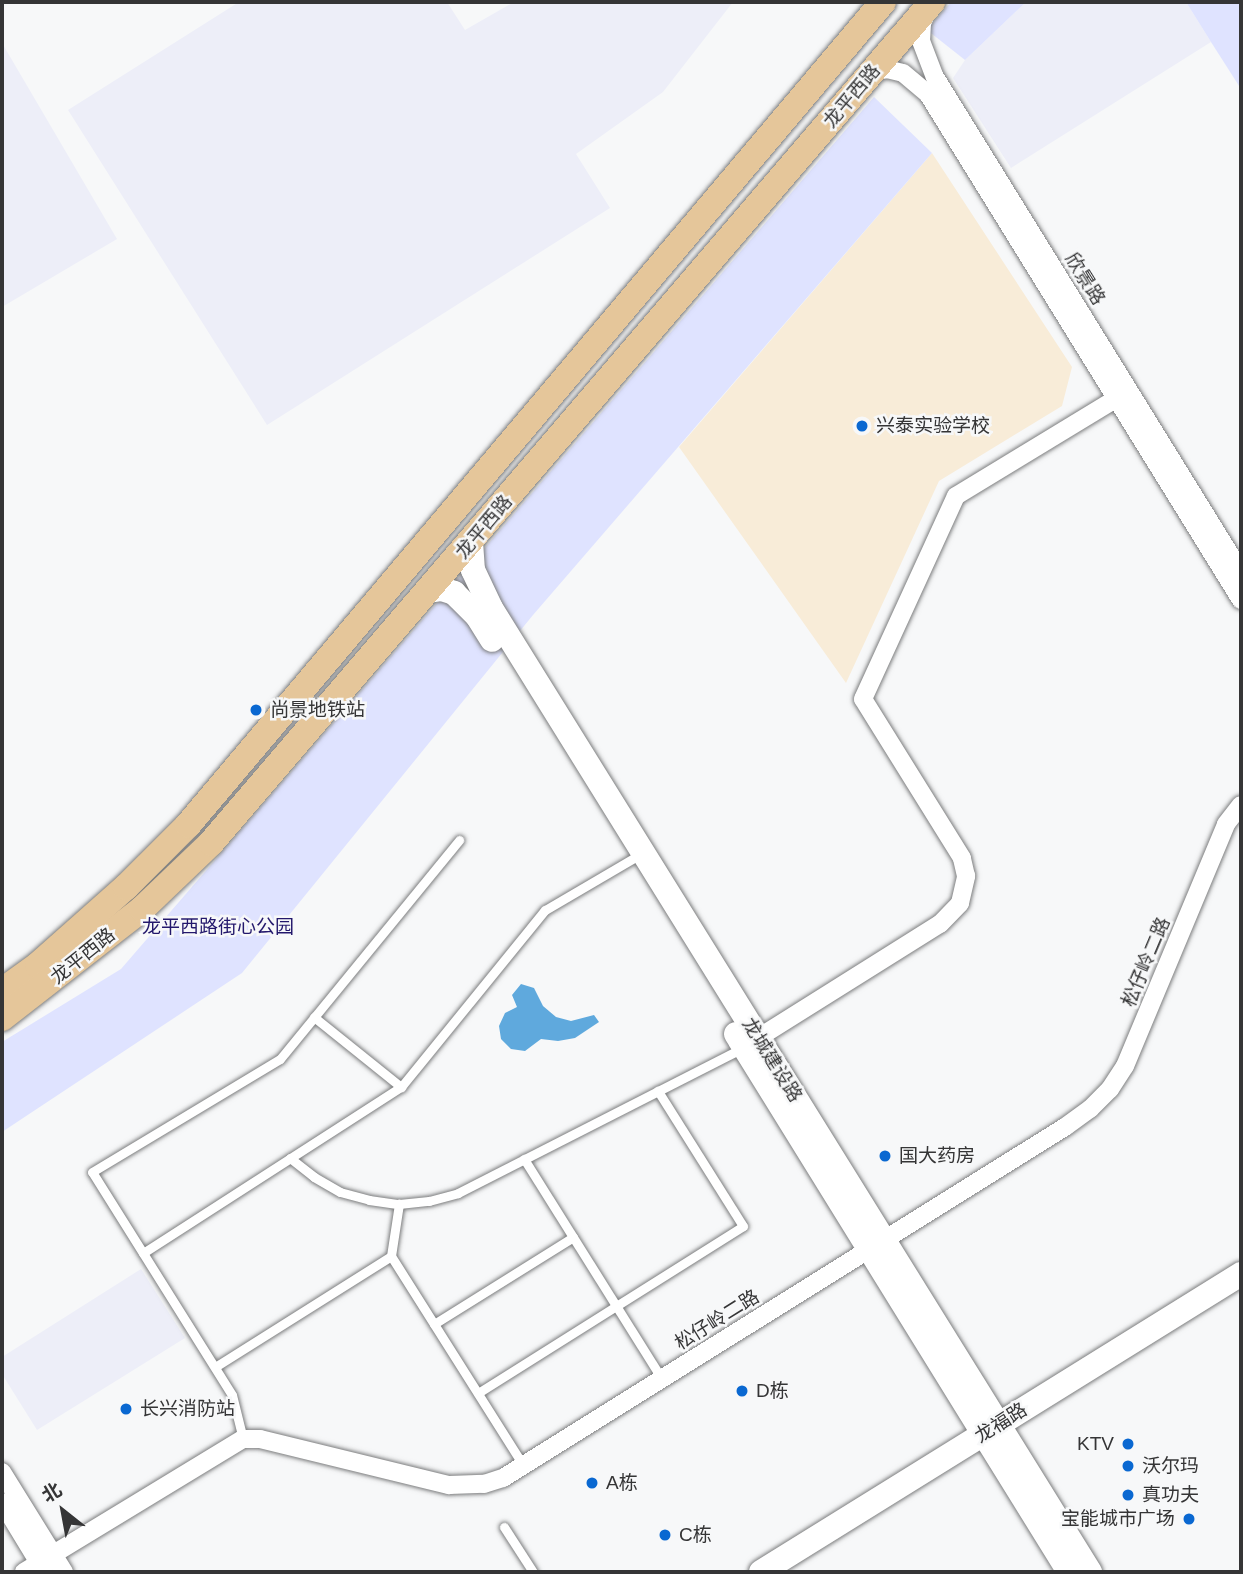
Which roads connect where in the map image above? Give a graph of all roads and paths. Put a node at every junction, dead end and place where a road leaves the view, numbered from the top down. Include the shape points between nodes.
1 (883, 2) edge
2 (932, 2) edge
3 (872, 72) junction
4 (1123, 394) junction
5 (471, 542) junction
6 (1229, 552) edge
7 (1241, 572) edge
8 (429, 591) junction
9 (1241, 600) edge
10 (1241, 805) edge
11 (459, 839) dead end
12 (636, 857) junction
13 (2, 991) edge
14 (314, 1017) junction
15 (2, 1018) edge
16 (751, 1042) junction
17 (401, 1087) junction
18 (658, 1091) junction
19 (290, 1158) junction
20 (524, 1160) junction
21 (399, 1204) junction
22 (573, 1237) junction
23 (877, 1245) junction
24 (143, 1253) junction
25 (391, 1256) junction
26 (1241, 1274) edge
27 (1241, 1293) edge
28 (616, 1306) junction
29 (434, 1324) junction
30 (215, 1367) junction
31 (662, 1379) junction
32 (478, 1393) junction
33 (996, 1436) junction
34 (243, 1438) junction
35 (523, 1465) junction
36 (2, 1472) edge
37 (2, 1502) edge
38 (504, 1527) dead end
39 (40, 1565) edge
40 (64, 1572) edge
41 (533, 1572) edge
42 (761, 1572) edge
43 (792, 1572) edge
44 (1069, 1572) edge
45 (1090, 1572) edge

1 - 13 main road, 龙平西路 via 214,796 126,887
2 - 3 main road, 龙平西路
2 - 4 street, 欣景路 via 922,23 921,41 935,77
3 - 4 street, 欣景路 via 887,69 903,74 928,94
3 - 5 main road, 龙平西路
4 - 6 street, 欣景路
4 - 16 street via 956,496 863,699 962,858 966,876 960,903 940,924
5 - 8 main road, 龙平西路
5 - 12 street, 龙城建设路 via 473,570 481,591
6 - 7 street, 欣景路
6 - 9 street, 欣景路
8 - 12 street, 龙城建设路 via 454,593 477,616
8 - 15 main road, 龙平西路 via 211,843 142,909
10 - 23 street, 松仔岭二路 via 1226,824 1125,1066 1110,1089 1065,1128
11 - 14 lane
12 - 16 street, 龙城建设路
12 - 17 lane via 545,910
14 - 17 lane
14 - 24 lane via 280,1059 92,1172
16 - 18 lane
16 - 23 street, 龙城建设路
17 - 19 lane
18 - 20 lane
18 - 28 lane via 743,1226
19 - 21 lane via 340,1192
19 - 24 lane
20 - 21 lane via 458,1193
20 - 22 lane
21 - 25 lane
22 - 28 lane
22 - 29 lane
23 - 31 street, 松仔岭二路
23 - 33 street, 龙城建设路
24 - 30 lane
25 - 29 lane
25 - 30 lane
26 - 33 street, 龙福路
27 - 33 street, 龙福路
28 - 31 lane
28 - 32 lane
29 - 32 lane
30 - 34 lane via 232,1395
31 - 35 street, 松仔岭二路
32 - 35 lane
33 - 42 street, 龙福路
33 - 43 street, 龙福路
33 - 44 street, 龙城建设路
33 - 45 street, 龙城建设路
34 - 35 street, 松仔岭二路 via 466,1487 503,1478
34 - 39 street
36 - 39 street
37 - 39 street
38 - 41 lane
39 - 40 street

